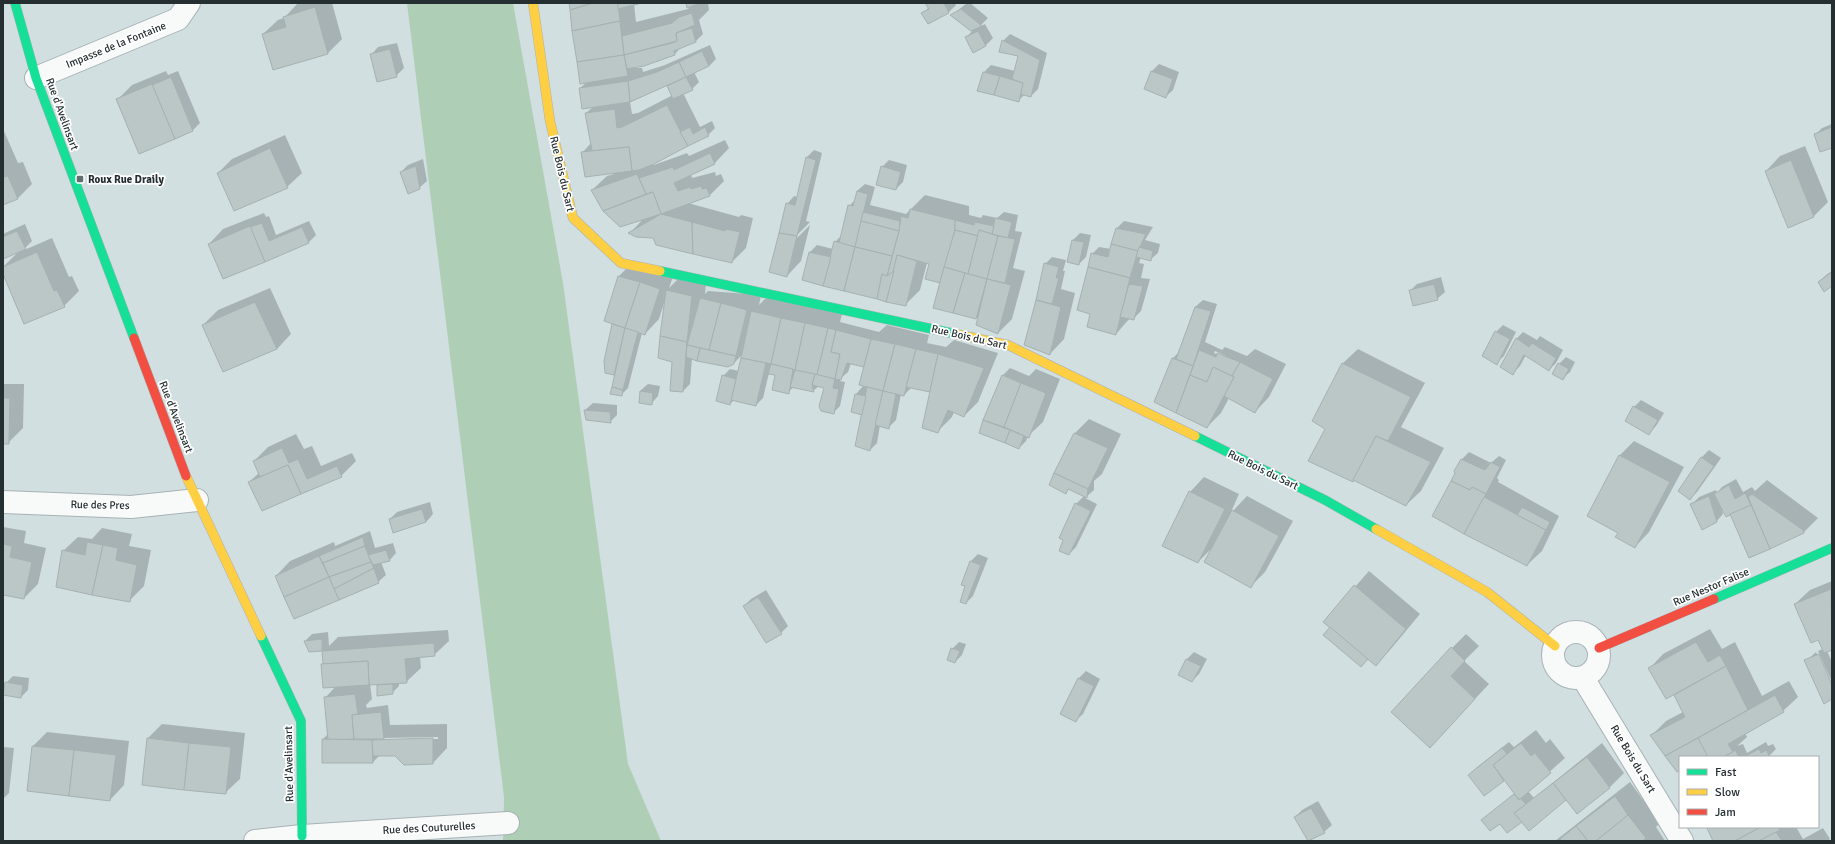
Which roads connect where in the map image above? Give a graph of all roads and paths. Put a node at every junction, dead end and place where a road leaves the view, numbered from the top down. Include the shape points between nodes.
1 (15, 3) edge
2 (189, 3) edge
3 (533, 3) edge
4 (36, 78) junction
5 (196, 500) junction
6 (3, 502) edge
7 (1832, 548) edge
8 (1555, 646) junction
9 (1599, 648) junction
10 (1583, 678) junction
11 (508, 823) dead end
12 (302, 836) junction
13 (255, 841) edge
14 (1682, 841) edge

1 - 4 street, Rue d'Avelinsart
2 - 4 street, Impasse de la Fontaine via 178,19
3 - 8 street, Rue Bois du Sart via 550,121 573,218 621,263 1008,345 1325,500 1487,592
4 - 5 street, Rue d'Avelinsart
5 - 6 street, Rue des Pres via 131,506
5 - 12 street, Rue d'Avelinsart via 301,721
7 - 9 street, Rue Nestor Falise
8 - 9 street via 1566,634 1578,632 1589,635
8 - 10 street via 1554,658 1561,672 1575,678
9 - 10 street via 1596,668
10 - 14 street, Rue Bois du Sart
11 - 12 street, Rue des Couturelles
12 - 13 street, Rue des Couturelles

